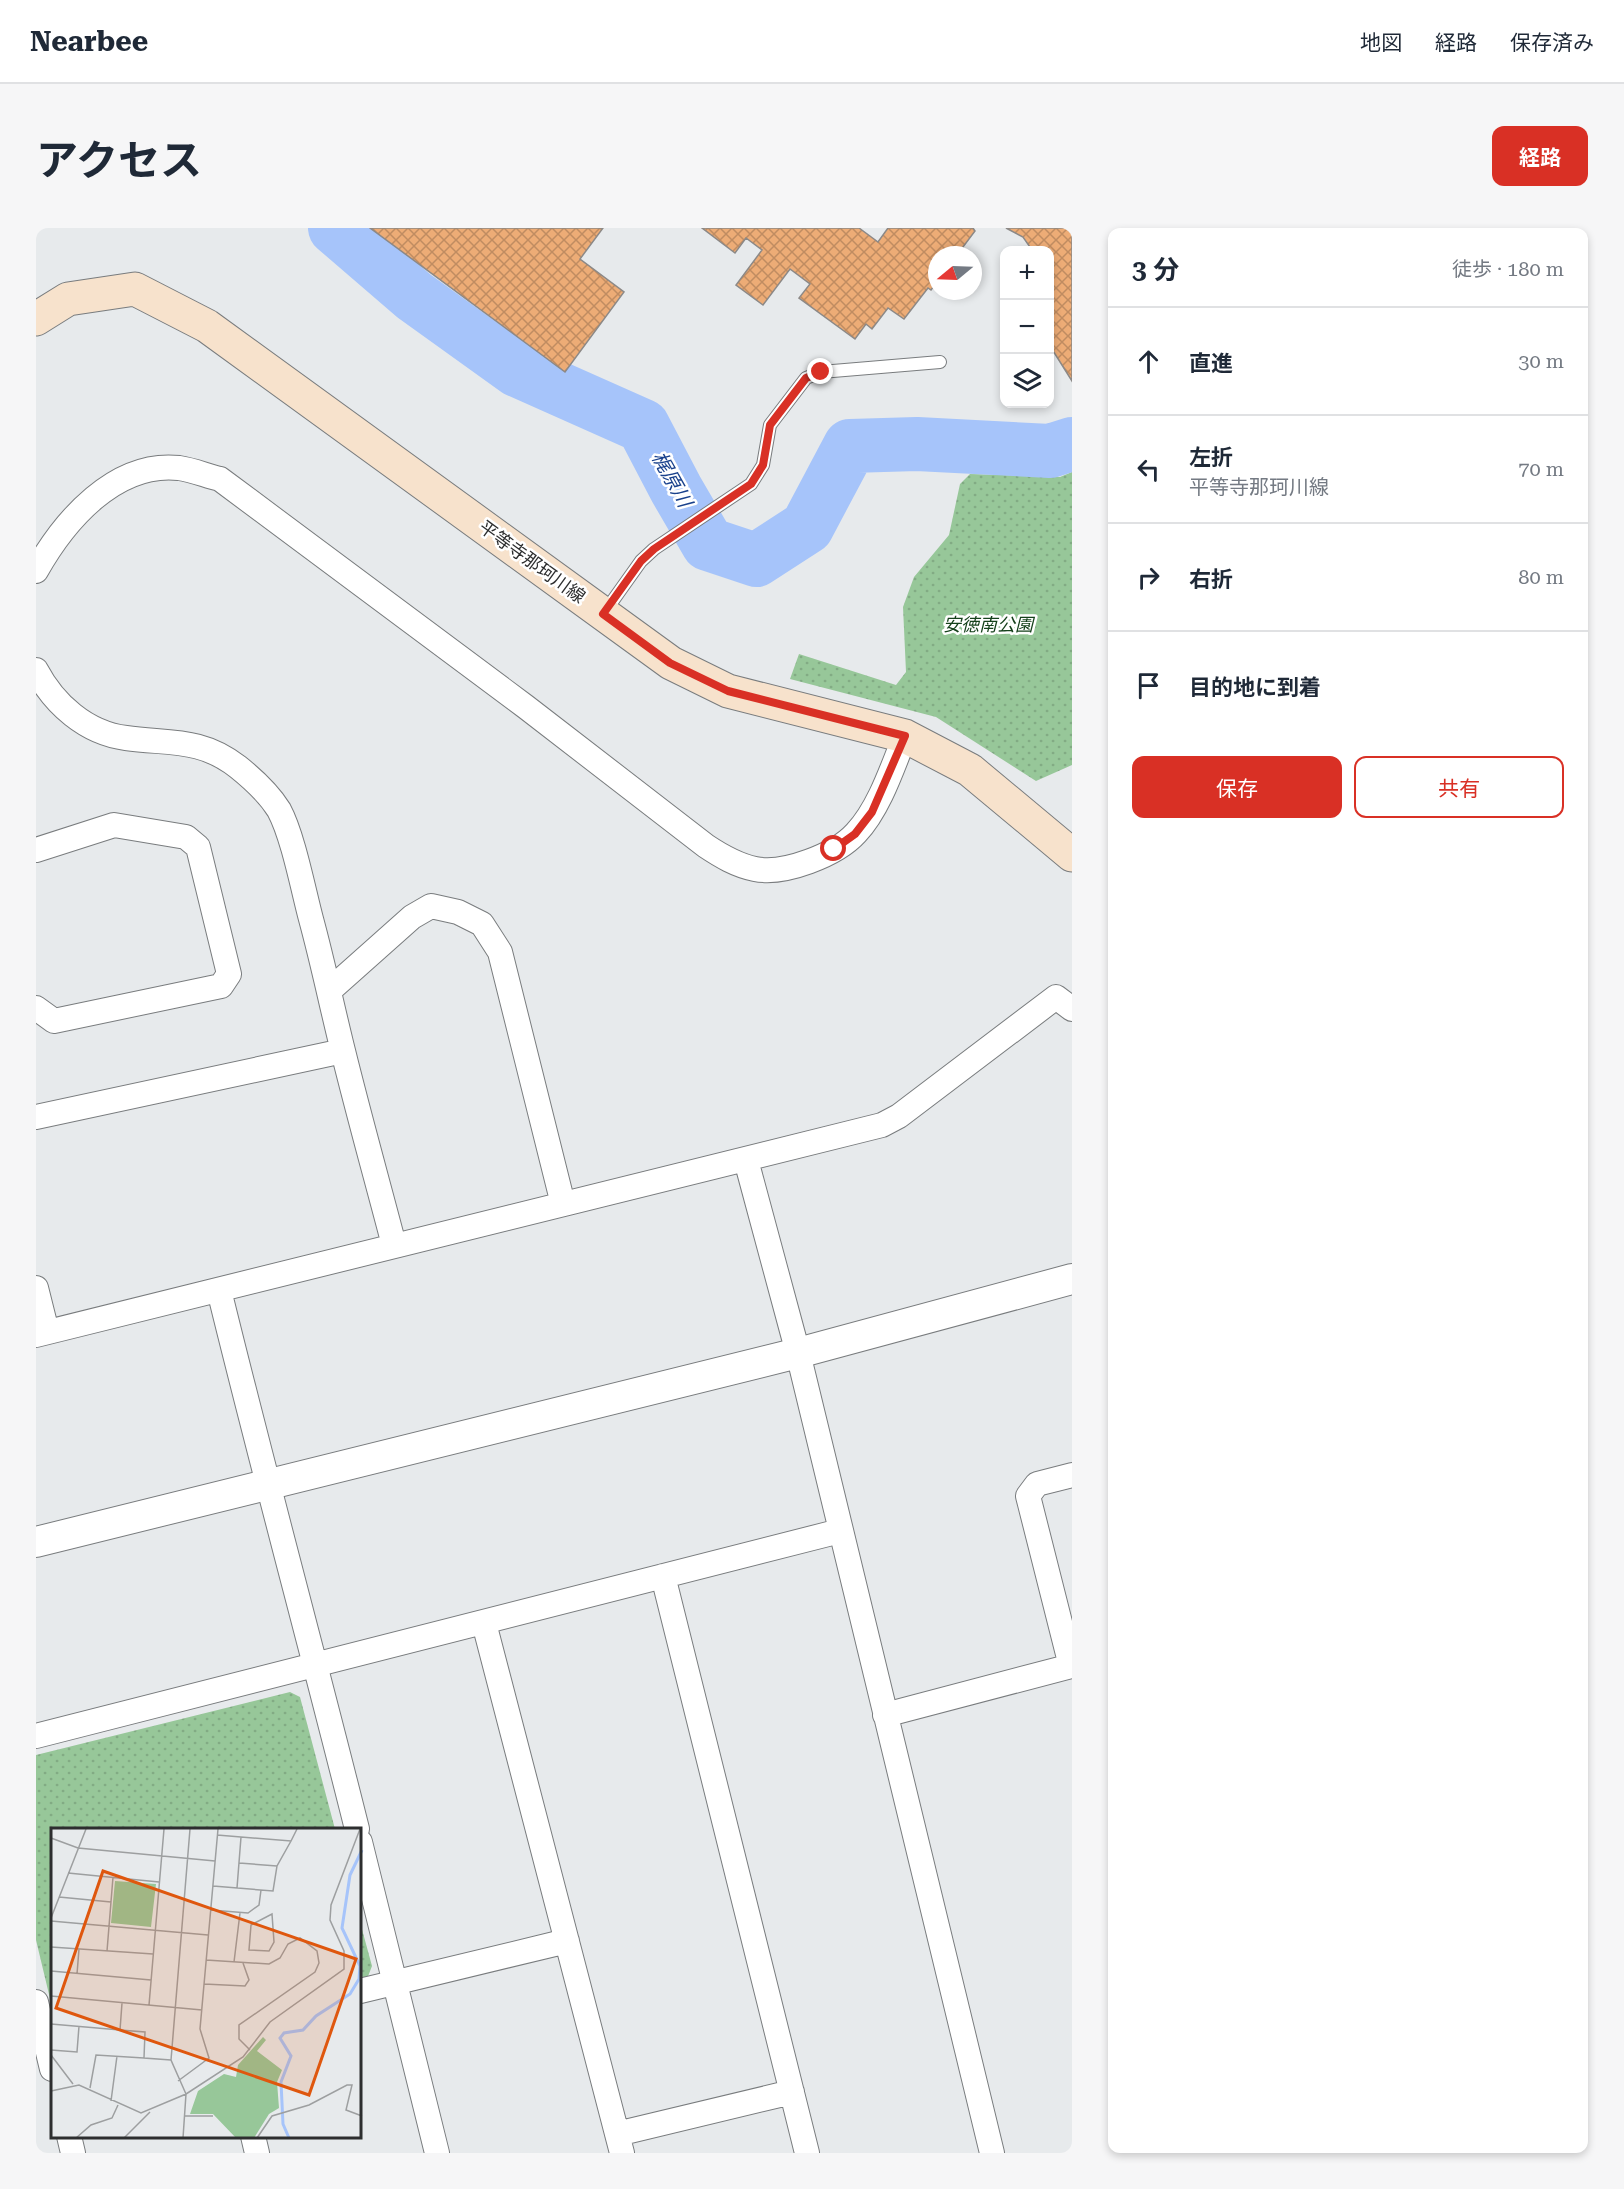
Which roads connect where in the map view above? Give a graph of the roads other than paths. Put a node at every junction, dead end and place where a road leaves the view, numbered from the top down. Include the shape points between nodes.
1 (36, 319) edge
2 (940, 362) dead end
3 (36, 571) edge
4 (603, 614) junction
5 (36, 670) edge
6 (905, 736) junction
7 (36, 850) edge
8 (1072, 855) edge
9 (330, 990) junction
10 (36, 1008) edge
11 (1072, 1009) edge
12 (343, 1051) junction
13 (36, 1117) edge
14 (746, 1160) junction
15 (563, 1204) junction
16 (394, 1245) junction
17 (1072, 1279) edge
18 (36, 1288) edge
19 (219, 1290) junction
20 (41, 1333) edge
21 (798, 1353) junction
22 (1072, 1475) edge
23 (267, 1484) junction
24 (840, 1531) junction
25 (36, 1542) edge
26 (663, 1576) junction
27 (484, 1623) junction
28 (316, 1666) junction
29 (1071, 1669) edge
30 (885, 1715) junction
31 (36, 1736) edge
32 (357, 1828) edge
33 (362, 1850) edge
34 (567, 1941) junction
35 (395, 1983) junction
36 (362, 1991) edge
37 (36, 2002) edge
38 (51, 2065) edge
39 (792, 2092) junction
40 (69, 2138) edge
41 (254, 2138) edge
42 (619, 2144) edge
43 (73, 2153) edge
44 (258, 2153) edge
45 (437, 2153) edge
46 (807, 2153) edge
47 (992, 2153) edge

1 - 4 main road, 平等寺那珂川線 via 68,299 135,289 187,315
2 - 4 lane via 821,372 806,378 770,425 763,465 751,484 654,549
3 - 6 street via 75,516 97,494 127,477 179,468 220,479 706,846 730,861 757,870 788,868 810,861 855,834 872,812
4 - 6 main road, 平等寺那珂川線 via 670,663 728,691
5 - 9 street via 54,698 93,729 123,738 184,742 210,750 237,766 263,789 279,811 290,842
6 - 8 main road, 平等寺那珂川線 via 970,770
7 - 10 street via 114,825 186,837 198,847 230,974 221,986 54,1021
9 - 12 street
9 - 15 street via 412,917 431,906 458,912 482,924 500,952
11 - 14 street via 1056,997 882,1125
12 - 13 street
12 - 16 street
14 - 15 street
14 - 21 street
15 - 16 street
16 - 19 street
17 - 21 street
18 - 20 street
19 - 20 street
19 - 23 street
21 - 23 street
21 - 24 street
22 - 29 street via 1037,1484 1028,1496
23 - 25 street
23 - 28 street
24 - 26 street
24 - 30 street
26 - 27 street
26 - 39 street
27 - 28 street
27 - 34 street
28 - 31 street
28 - 32 street
29 - 30 street
30 - 47 street
33 - 35 street
34 - 35 street
34 - 42 street
35 - 36 street
35 - 45 street
37 - 38 street
39 - 42 street
39 - 46 street
40 - 43 street
41 - 44 street

